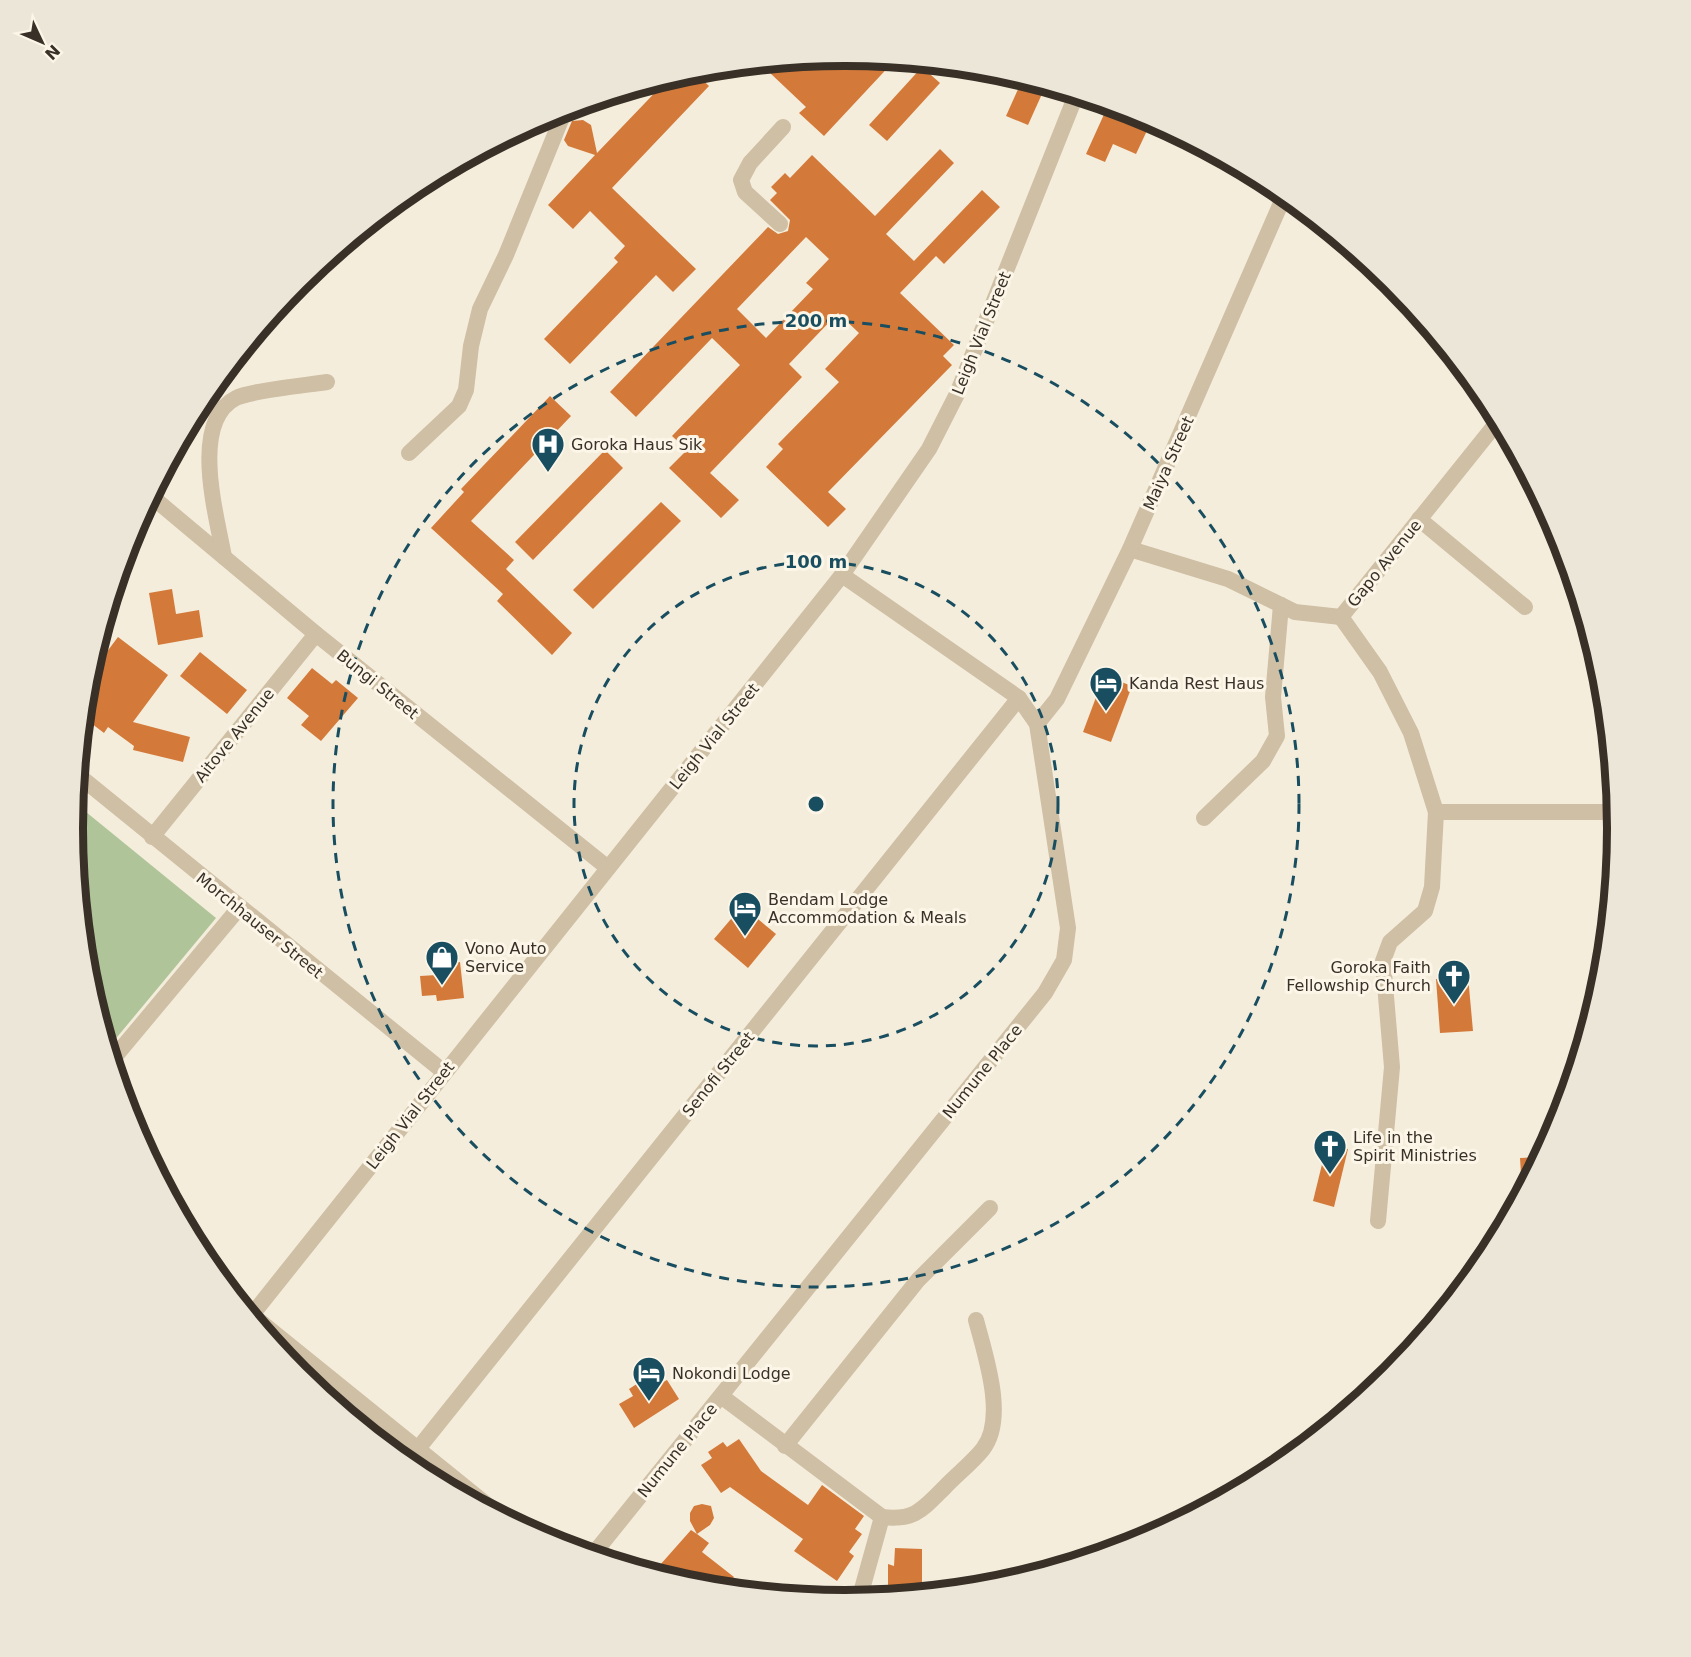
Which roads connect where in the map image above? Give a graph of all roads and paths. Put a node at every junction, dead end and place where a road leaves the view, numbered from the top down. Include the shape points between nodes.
1 (1074, 101) edge
2 (560, 122) edge
3 (783, 127) dead end
4 (1281, 203) edge
5 (780, 224) dead end
6 (327, 382) dead end
7 (1493, 427) edge
8 (409, 453) dead end
9 (157, 501) edge
10 (1419, 519) junction
11 (1130, 549) junction
12 (224, 557) junction
13 (842, 575) junction
14 (1281, 605) junction
15 (1525, 607) dead end
16 (1341, 617) junction
17 (316, 634) junction
18 (1018, 698) junction
19 (1037, 724) junction
20 (85, 781) edge
21 (1607, 812) edge
22 (1436, 813) junction
23 (1204, 818) dead end
24 (152, 837) junction
25 (608, 868) junction
26 (239, 908) junction
27 (117, 1054) edge
28 (444, 1072) junction
29 (990, 1208) dead end
30 (1378, 1221) dead end
31 (255, 1311) edge
32 (976, 1320) dead end
33 (279, 1339) edge
34 (720, 1396) junction
35 (785, 1446) junction
36 (417, 1450) junction
37 (471, 1493) edge
38 (882, 1517) junction
39 (597, 1550) edge
40 (862, 1590) edge

1 - 13 street, Leigh Vial Street via 957,394 929,449
2 - 8 street via 480,309 466,390 459,406
3 - 5 street via 750,163 741,180 745,192
4 - 11 street, Maiya Street
6 - 12 street via 237,397 222,411 208,440
7 - 10 street, Gapo Avenue
9 - 12 street, Bungi Street
10 - 15 street
10 - 16 street, Gapo Avenue
11 - 14 street, Gapo Avenue via 1228,579
11 - 19 street, Maiya Street via 1057,699
12 - 17 street, Bungi Street
13 - 18 street, Numune Place
13 - 25 street, Leigh Vial Street
14 - 16 street, Gapo Avenue via 1295,612
14 - 23 street via 1273,697 1277,736 1263,761
16 - 22 street via 1380,672 1411,733
17 - 24 street, Aitove Avenue
17 - 25 street, Bungi Street
18 - 19 street, Numune Place
18 - 36 street, Senofi Street
19 - 34 street, Numune Place via 1068,928 1064,960 1045,993
20 - 24 street, Morchhauser Street
21 - 22 street
22 - 30 street via 1432,887 1425,911 1390,942 1383,961 1392,1066
24 - 26 street, Morchhauser Street
25 - 28 street, Leigh Vial Street
26 - 27 street
26 - 28 street, Morchhauser Street
28 - 31 street, Leigh Vial Street
29 - 35 street via 918,1280
32 - 38 street via 992,1383 993,1427 984,1448 921,1511 902,1520
33 - 36 street
34 - 35 street
34 - 39 street, Numune Place
35 - 38 street
36 - 37 street
38 - 40 street

